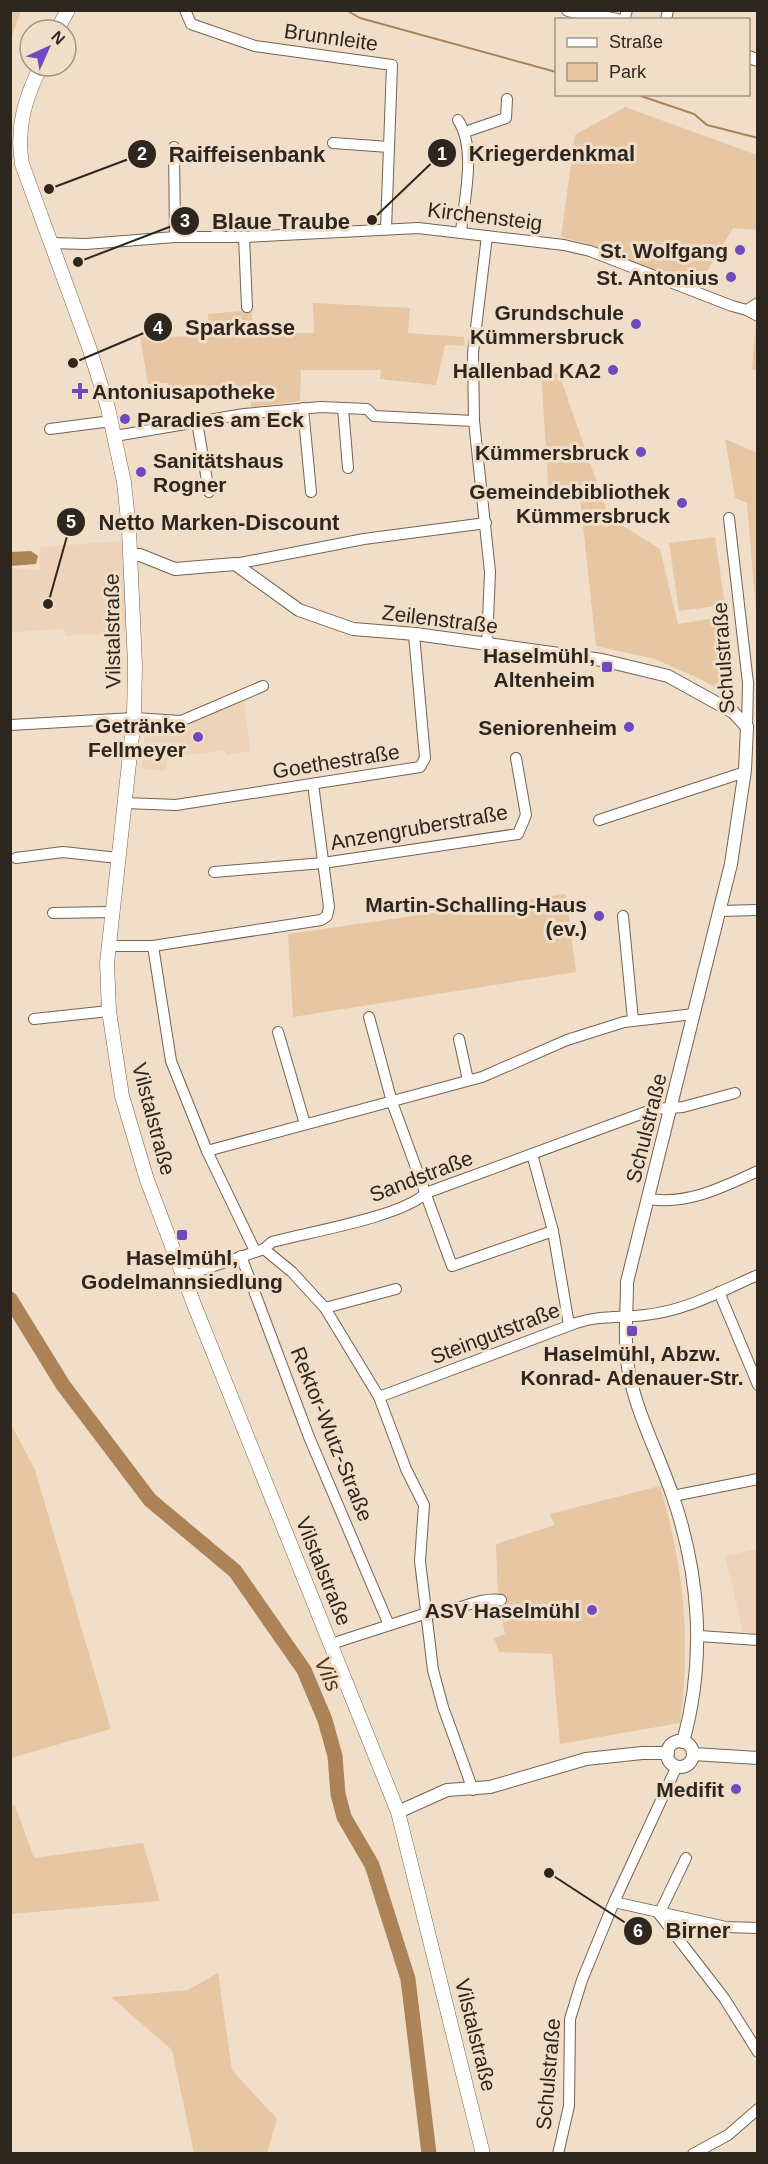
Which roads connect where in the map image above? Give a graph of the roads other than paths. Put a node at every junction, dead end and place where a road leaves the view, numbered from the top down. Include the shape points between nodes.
1 (185, 10) edge
2 (568, 10) edge
3 (607, 18) edge
4 (36, 78) edge
5 (507, 99) dead end
6 (458, 120) dead end
7 (465, 132) junction
8 (333, 143) dead end
9 (174, 147) dead end
10 (389, 147) junction
11 (16, 165) edge
12 (386, 229) junction
13 (461, 232) junction
14 (487, 236) junction
15 (176, 237) junction
16 (244, 237) junction
17 (51, 243) junction
18 (758, 303) edge
19 (247, 307) dead end
20 (747, 310) junction
21 (758, 316) edge
22 (303, 408) junction
23 (343, 408) junction
24 (111, 421) junction
25 (474, 421) junction
26 (196, 422) junction
27 (50, 429) dead end
28 (115, 436) junction
29 (348, 468) dead end
30 (209, 492) dead end
31 (311, 492) dead end
32 (729, 518) dead end
33 (486, 523) junction
34 (130, 555) junction
35 (234, 564) junction
36 (414, 634) junction
37 (487, 644) junction
38 (263, 686) dead end
39 (134, 718) junction
40 (10, 725) edge
41 (752, 727) edge
42 (516, 758) dead end
43 (745, 772) junction
44 (313, 784) junction
45 (125, 803) junction
46 (599, 820) dead end
47 (16, 858) dead end
48 (118, 858) junction
49 (323, 863) junction
50 (214, 872) dead end
51 (719, 911) junction
52 (111, 912) junction
53 (53, 913) dead end
54 (757, 913) edge
55 (623, 916) dead end
56 (108, 946) junction
57 (153, 946) junction
58 (110, 1011) junction
59 (694, 1014) junction
60 (369, 1017) dead end
61 (34, 1019) dead end
62 (633, 1020) junction
63 (278, 1032) dead end
64 (459, 1039) dead end
65 (468, 1080) junction
66 (735, 1093) dead end
67 (392, 1102) junction
68 (672, 1107) junction
69 (305, 1124) junction
70 (207, 1151) junction
71 (532, 1154) junction
72 (758, 1171) edge
73 (426, 1193) junction
74 (649, 1198) junction
75 (553, 1232) junction
76 (259, 1250) junction
77 (241, 1256) junction
78 (758, 1275) edge
79 (184, 1276) junction
80 (396, 1289) dead end
81 (719, 1293) junction
82 (325, 1308) junction
83 (627, 1316) junction
84 (569, 1325) junction
85 (755, 1372) edge
86 (758, 1385) edge
87 (379, 1397) junction
88 (758, 1479) edge
89 (673, 1496) junction
90 (501, 1600) dead end
91 (427, 1613) junction
92 (389, 1625) junction
93 (699, 1636) junction
94 (758, 1640) edge
95 (331, 1644) junction
96 (683, 1742) junction
97 (668, 1753) junction
98 (693, 1754) junction
99 (758, 1758) edge
100 (677, 1766) junction
101 (473, 1790) junction
102 (398, 1812) junction
103 (686, 1858) dead end
104 (614, 1902) junction
105 (659, 1914) junction
106 (758, 1928) edge
107 (758, 2052) edge
108 (758, 2109) edge
109 (483, 2154) edge
110 (558, 2154) edge
111 (693, 2154) edge

1 - 10 street, Brunnleite via 190,24 255,46 392,65
2 - 3 street
4 - 11 main road, Vilstalstraße via 22,111
5 - 7 street via 506,118
6 - 7 street
7 - 13 street via 467,165
8 - 10 street
9 - 15 street
10 - 12 street, Brunnleite
11 - 17 main road, Vilstalstraße
12 - 13 street, Kirchensteig
12 - 16 street, Kirchensteig
13 - 14 street, Kirchensteig
14 - 20 street, Kirchensteig via 590,252
14 - 25 street via 473,353
15 - 16 street, Kirchensteig
15 - 17 street, Kirchensteig
16 - 19 street
17 - 24 main road, Vilstalstraße via 89,346
18 - 20 street
20 - 21 street, Kirchensteig
22 - 23 street
22 - 26 street
22 - 31 street
23 - 25 street via 367,409 374,416
23 - 29 street
24 - 27 street
24 - 28 main road, Vilstalstraße
25 - 33 street
26 - 28 street
26 - 30 street
28 - 34 main road, Vilstalstraße via 124,482
32 - 41 street, Schulstraße
33 - 35 street via 364,539
33 - 37 street via 490,572
34 - 35 street via 175,569
34 - 39 main road, Vilstalstraße
35 - 36 street, Zeilenstraße via 299,610 353,629
36 - 37 street, Zeilenstraße
36 - 44 street, Goethestraße via 424,762 420,767
37 - 41 street, Zeilenstraße via 602,660 668,676
38 - 39 street via 181,721
39 - 40 street
39 - 45 main road, Vilstalstraße
41 - 43 street, Schulstraße
42 - 49 street, Anzengruberstraße via 526,815 518,834
43 - 46 street
43 - 51 street, Schulstraße via 731,864
44 - 45 street, Goethestraße via 176,805
44 - 49 street
45 - 48 main road, Vilstalstraße
47 - 48 street via 63,852
48 - 52 main road, Vilstalstraße
49 - 50 street
49 - 57 street via 327,916 321,920
51 - 54 street
51 - 59 street, Schulstraße
52 - 53 street
52 - 56 main road, Vilstalstraße
55 - 62 street
56 - 57 street
56 - 58 main road, Vilstalstraße
57 - 70 street via 171,1061
58 - 61 street
58 - 79 main road, Vilstalstraße via 122,1096 134,1141
59 - 62 street
59 - 68 street, Schulstraße
60 - 67 street
62 - 65 street via 567,1040
63 - 69 street
64 - 65 street
65 - 67 street
66 - 68 street, Sandstraße
67 - 69 street
67 - 73 street
68 - 71 street, Sandstraße via 654,1109
68 - 74 street, Schulstraße
69 - 70 street
70 - 76 street
71 - 73 street, Sandstraße
71 - 75 street
72 - 74 street via 690,1198
73 - 75 street via 452,1266
73 - 76 street, Sandstraße via 394,1210 272,1242
74 - 83 street, Schulstraße via 627,1282
75 - 84 street
76 - 77 street, Sandstraße
76 - 82 street via 292,1272
77 - 79 street, Sandstraße
77 - 92 street, Rektor-Wutz-Straße via 309,1437
78 - 81 street, Steingutstraße
79 - 95 main road, Vilstalstraße
80 - 82 street
81 - 83 street, Steingutstraße via 680,1308
81 - 85 street
82 - 87 street
83 - 84 street, Steingutstraße via 590,1318
83 - 89 street, Schulstraße via 630,1379
84 - 87 street, Steingutstraße
85 - 86 street
87 - 91 street via 424,1505 420,1561
88 - 89 street
89 - 93 street, Schulstraße via 691,1565
90 - 91 street via 489,1599 439,1614
91 - 92 street
91 - 101 street via 435,1680
92 - 95 street
93 - 94 street
93 - 96 street, Schulstraße
95 - 102 main road, Vilstalstraße
96 - 97 street via 671,1746
96 - 98 street
97 - 100 street via 669,1760
97 - 101 street via 586,1759
98 - 99 street
98 - 100 street via 688,1764
100 - 104 street, Schulstraße
101 - 102 street via 447,1791
102 - 109 main road, Vilstalstraße
103 - 105 street
104 - 105 street
104 - 110 street, Schulstraße via 570,2019 569,2106
105 - 106 street via 726,1927
105 - 107 street via 724,1998
108 - 111 street via 728,2135

